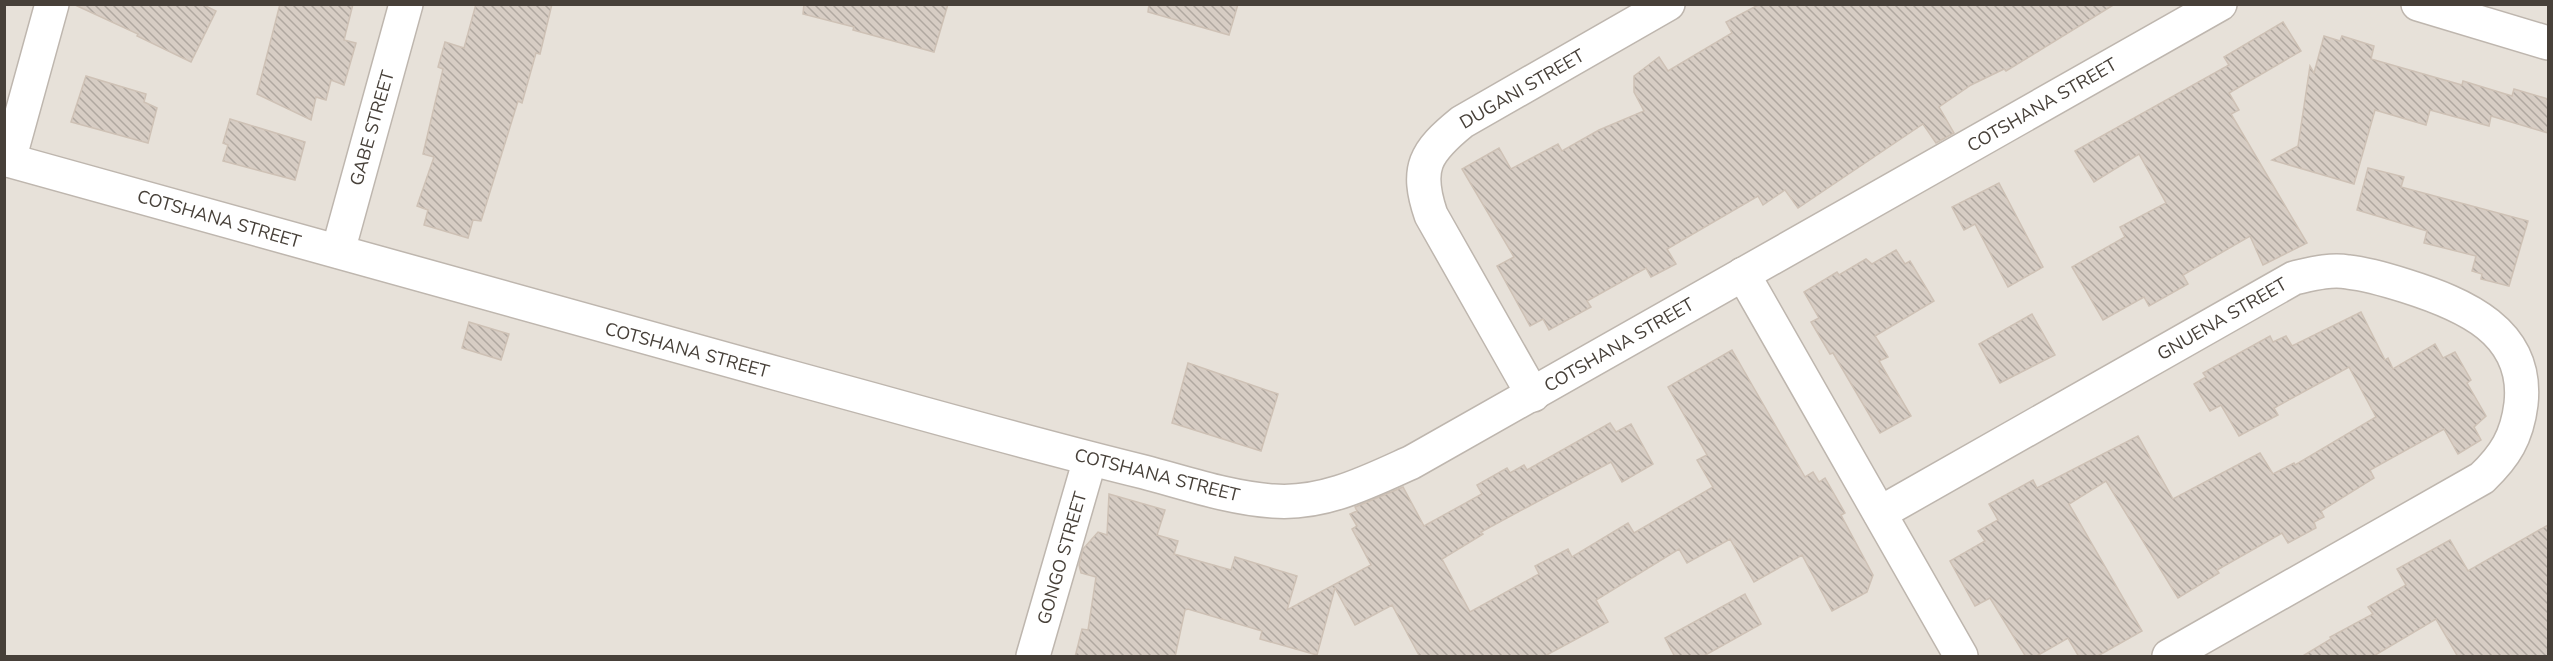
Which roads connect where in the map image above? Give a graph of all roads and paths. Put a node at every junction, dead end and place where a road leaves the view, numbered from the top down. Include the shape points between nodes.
1 (52, 4) edge
2 (406, 4) edge
3 (1668, 4) edge
4 (2220, 4) edge
5 (2418, 4) edge
6 (2548, 42) edge
7 (7, 160) edge
8 (338, 251) junction
9 (1743, 274) junction
10 (1533, 395) junction
11 (1090, 459) junction
12 (1880, 513) junction
13 (1033, 657) edge
14 (1961, 657) edge
15 (2169, 657) edge

1 - 7 street
2 - 8 street, GABE STREET
3 - 10 street, DUGANI STREET via 1462,122 1429,153 1423,191 1431,215
4 - 9 street, COTSHANA STREET
5 - 6 street
7 - 8 street, COTSHANA STREET
8 - 11 street, COTSHANA STREET
9 - 10 street, COTSHANA STREET
9 - 12 street
10 - 11 street, COTSHANA STREET via 1412,462 1354,489 1316,499 1274,502
11 - 13 street, GONGO STREET
12 - 14 street
12 - 15 street, GNUENA STREET via 2294,278 2348,272 2430,293 2458,304 2485,322 2507,344 2519,365 2523,389 2520,414 2501,459 2482,478

